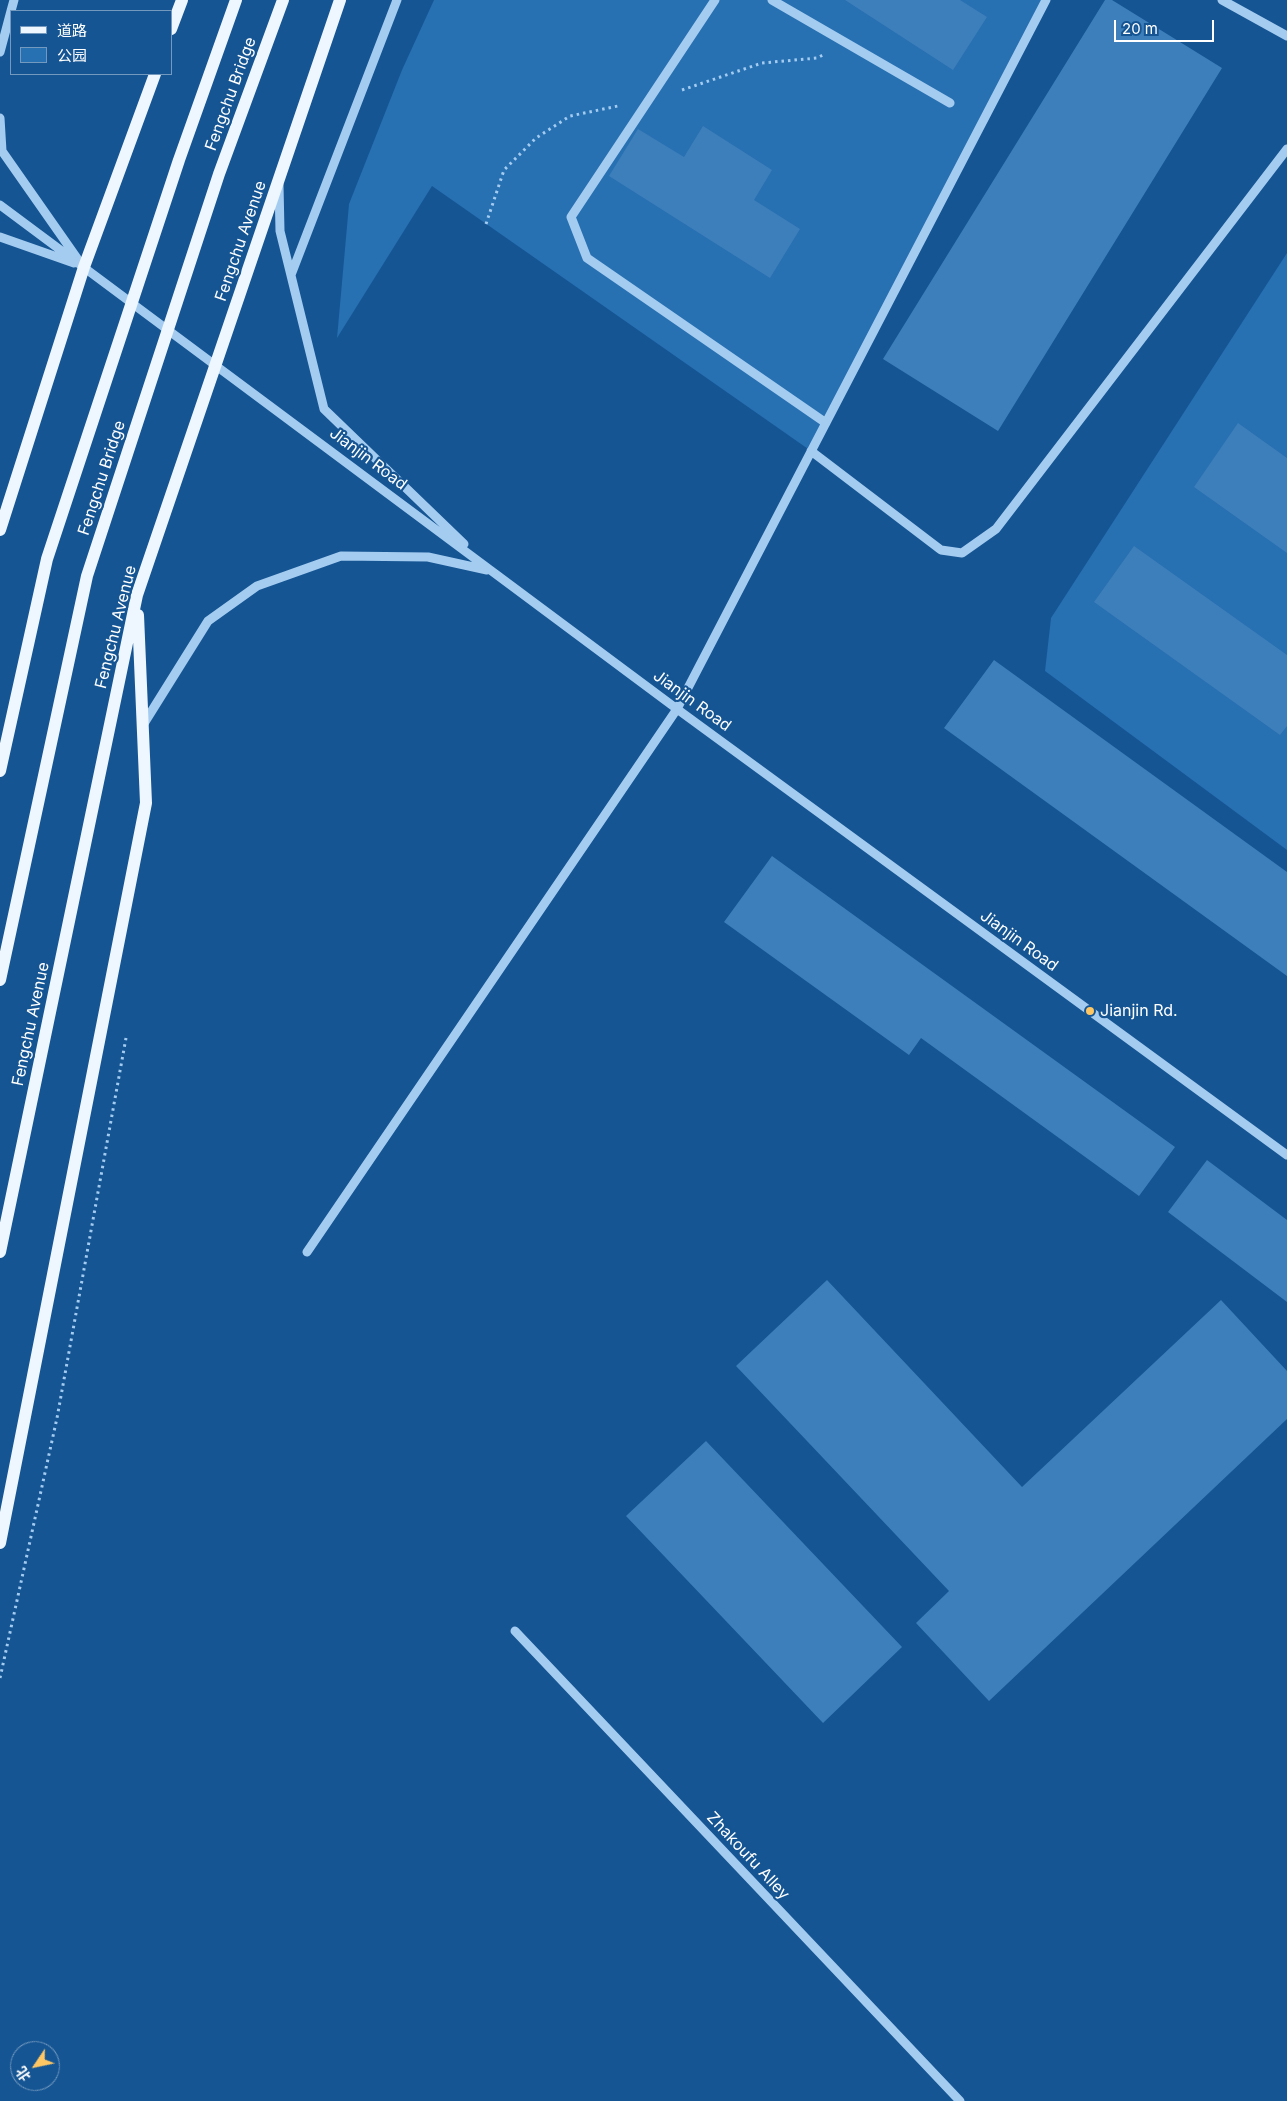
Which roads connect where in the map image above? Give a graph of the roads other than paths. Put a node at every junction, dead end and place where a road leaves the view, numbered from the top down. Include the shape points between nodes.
1 (182, 0) edge
2 (236, 0) edge
3 (283, 0) edge
4 (340, 0) edge
5 (397, 0) edge
6 (715, 0) edge
7 (772, 0) edge
8 (1046, 0) edge
9 (1222, 0) edge
10 (10, 15) edge
11 (172, 26) edge
12 (1287, 36) edge
13 (0, 52) edge
14 (155, 75) edge
15 (950, 103) dead end
16 (0, 118) edge
17 (1287, 149) edge
18 (279, 180) junction
19 (0, 205) edge
20 (0, 237) edge
21 (84, 267) junction
22 (290, 275) junction
23 (216, 365) junction
24 (826, 423) junction
25 (811, 451) junction
26 (0, 527) edge
27 (492, 570) junction
28 (137, 595) junction
29 (678, 709) junction
30 (143, 726) junction
31 (0, 771) edge
32 (0, 980) edge
33 (1287, 1155) edge
34 (0, 1252) edge
35 (306, 1252) dead end
36 (0, 1543) edge
37 (515, 1631) dead end
38 (960, 2101) edge

1 - 11 main road
2 - 31 main road, Fengchu Bridge, bridge via 179,160 47,559
3 - 32 main road, Fengchu Bridge, bridge via 219,174 87,576
4 - 18 main road, Fengchu Avenue
5 - 22 street
6 - 24 street via 571,217 588,258
7 - 15 street
8 - 24 street
9 - 12 street
10 - 13 street
14 - 21 main road
16 - 21 street via 2,151
17 - 25 street via 996,529 962,552 941,550
18 - 22 street via 280,231
18 - 23 main road, Fengchu Avenue
19 - 21 street, Jianjin Road
20 - 21 street
21 - 23 street, Jianjin Road
21 - 26 main road
22 - 27 street via 324,409
23 - 27 street, Jianjin Road
23 - 28 main road, Fengchu Avenue
24 - 25 street
25 - 29 street
27 - 29 street, Jianjin Road
27 - 30 street via 428,558 341,556 257,586 208,621
28 - 30 main road
28 - 34 main road, Fengchu Avenue
29 - 33 street, Jianjin Road
29 - 35 street
30 - 36 main road via 146,803
37 - 38 street, Zhakoufu Alley

